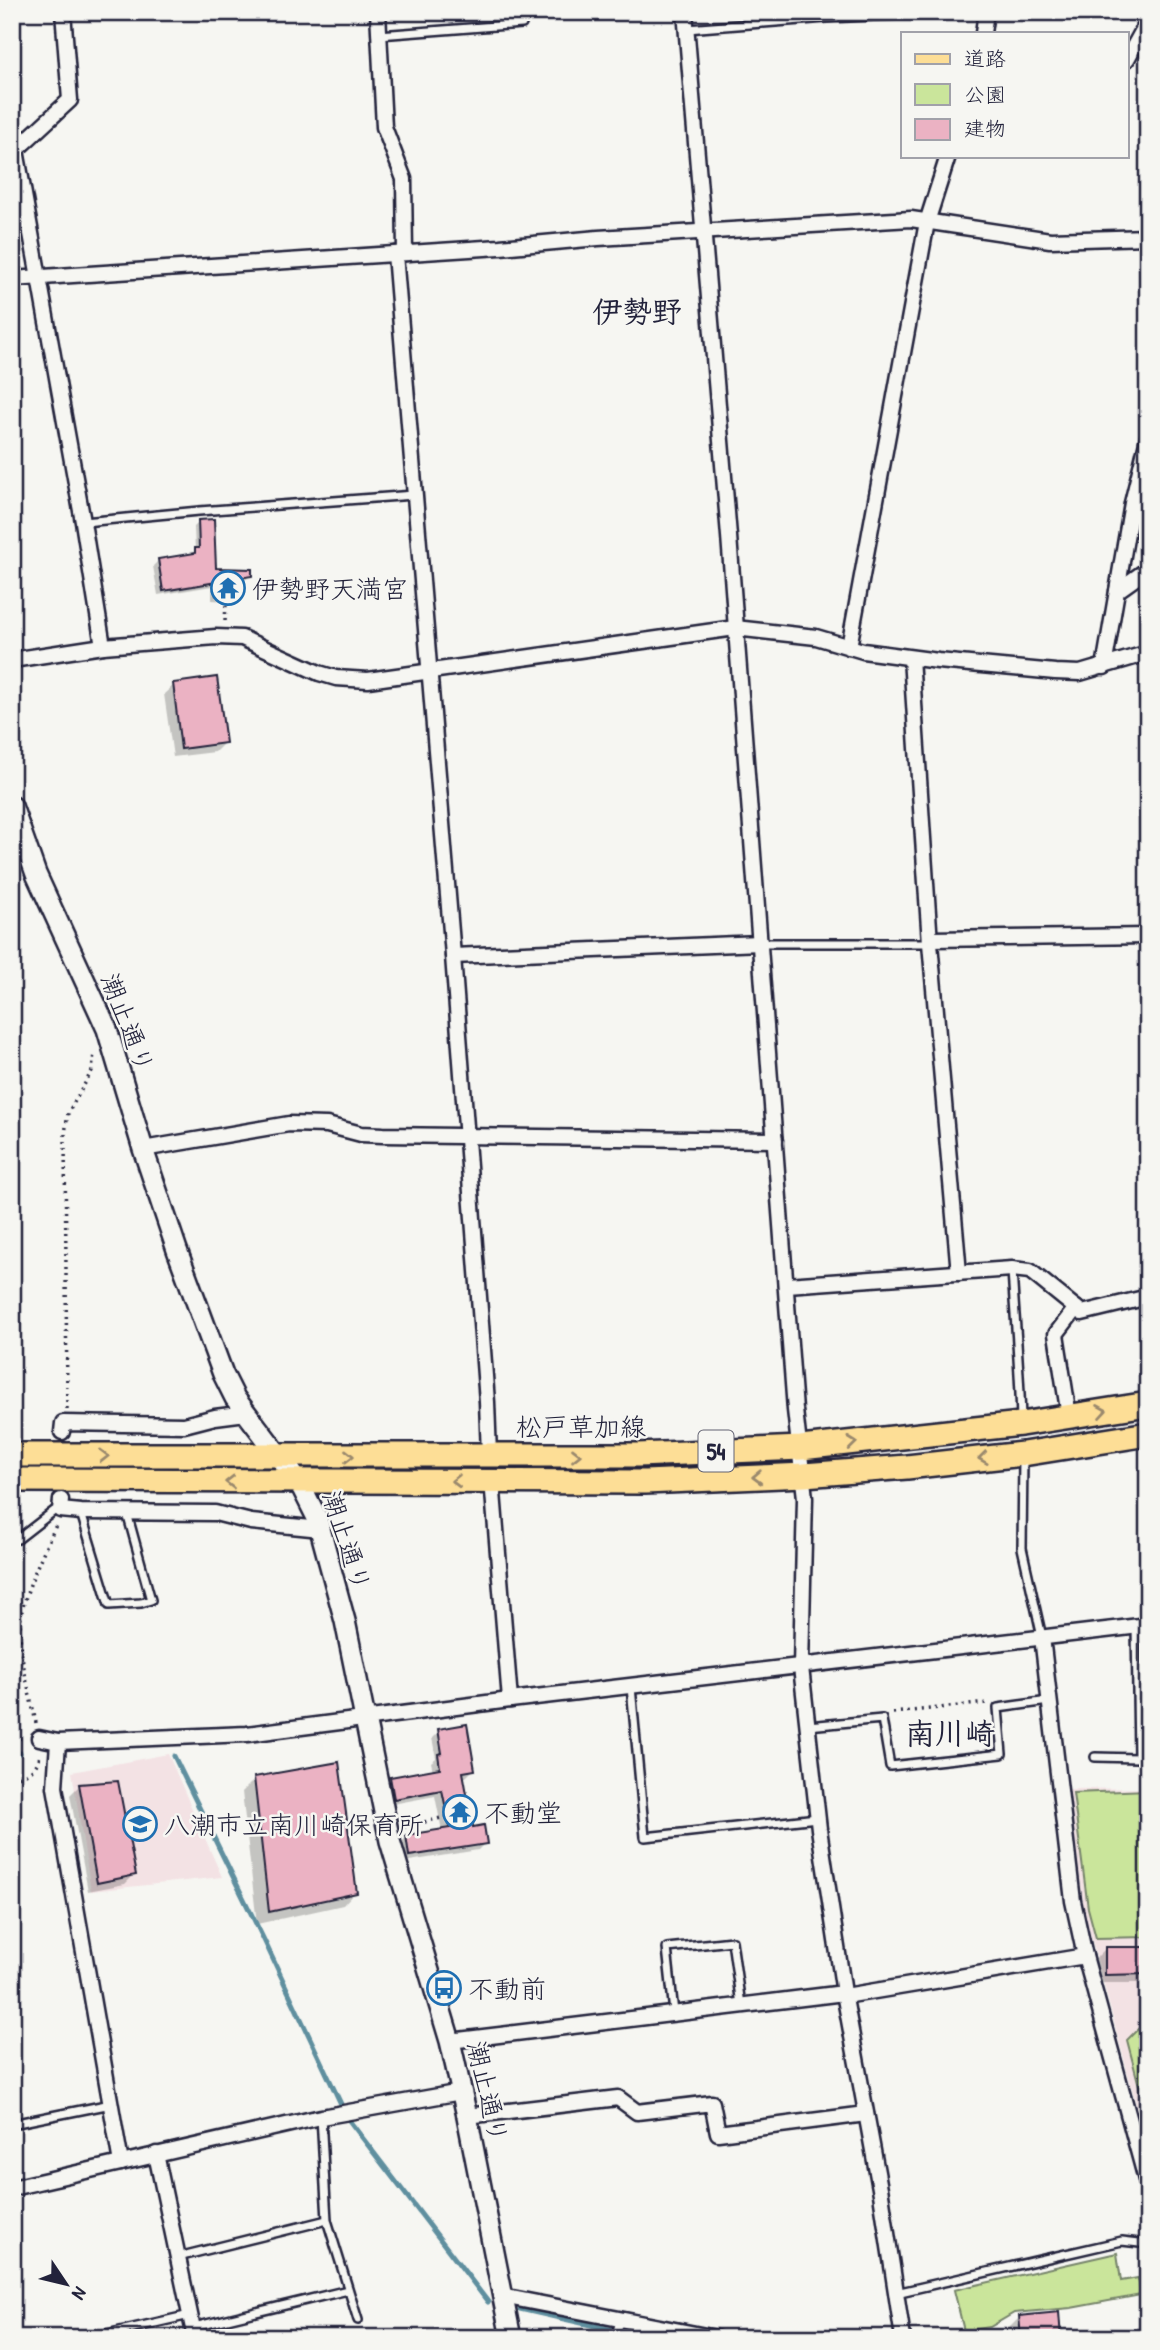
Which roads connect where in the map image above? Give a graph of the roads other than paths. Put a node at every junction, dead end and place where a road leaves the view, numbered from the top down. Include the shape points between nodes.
1 (63, 12) edge
2 (378, 12) edge
3 (521, 12) edge
4 (685, 12) edge
5 (966, 12) edge
6 (986, 12) edge
7 (1148, 21) edge
8 (686, 29) junction
9 (983, 32) edge
10 (379, 35) junction
11 (1128, 57) edge
12 (947, 158) edge
13 (927, 222) junction
14 (703, 232) junction
15 (1148, 237) edge
16 (400, 253) junction
17 (38, 277) junction
18 (12, 279) edge
19 (1148, 438) edge
20 (414, 495) junction
21 (83, 522) junction
22 (1148, 569) edge
23 (1117, 591) junction
24 (735, 628) junction
25 (103, 646) junction
26 (849, 647) junction
27 (1148, 653) edge
28 (911, 658) junction
29 (12, 660) edge
30 (1104, 667) junction
31 (429, 671) junction
32 (12, 806) edge
33 (1148, 936) edge
34 (930, 941) junction
35 (760, 943) junction
36 (453, 957) junction
37 (466, 1137) junction
38 (775, 1140) junction
39 (143, 1149) junction
40 (1012, 1269) junction
41 (959, 1273) junction
42 (787, 1285) junction
43 (1148, 1297) edge
44 (1076, 1308) junction
45 (1148, 1404) edge
46 (246, 1413) junction
47 (1069, 1416) junction
48 (1021, 1424) junction
49 (62, 1427) road end
50 (1148, 1434) edge
51 (801, 1448) junction
52 (1023, 1454) junction
53 (12, 1455) edge
54 (489, 1455) junction
55 (280, 1457) junction
56 (804, 1475) junction
57 (12, 1480) edge
58 (492, 1480) junction
59 (299, 1482) junction
60 (61, 1505) joint
61 (81, 1513) junction
62 (127, 1513) junction
63 (321, 1529) junction
64 (12, 1535) edge
65 (1142, 1625) edge
66 (1042, 1637) junction
67 (801, 1667) junction
68 (631, 1687) junction
69 (510, 1700) junction
70 (1050, 1701) junction
71 (364, 1718) junction
72 (807, 1726) junction
73 (39, 1738) road end
74 (58, 1742) junction
75 (1095, 1757) dead end
76 (817, 1818) junction
77 (1085, 1956) junction
78 (844, 1994) junction
79 (741, 2006) junction
80 (674, 2014) junction
81 (450, 2042) junction
82 (460, 2092) junction
83 (111, 2104) junction
84 (866, 2114) junction
85 (321, 2116) junction
86 (467, 2116) junction
87 (12, 2124) edge
88 (156, 2154) junction
89 (121, 2163) junction
90 (12, 2188) edge
91 (1148, 2188) edge
92 (327, 2220) junction
93 (1148, 2244) edge
94 (178, 2258) junction
95 (348, 2290) junction
96 (896, 2293) junction
97 (502, 2296) junction
98 (621, 2318) junction
99 (358, 2320) dead end
100 (193, 2327) edge
101 (89, 2338) edge
102 (511, 2338) edge
103 (615, 2338) edge
104 (716, 2338) edge
105 (904, 2338) edge

1 - 17 street via 70,100 16,150
2 - 10 street
3 - 10 lane via 522,24
4 - 8 street
5 - 8 lane
6 - 9 street
7 - 11 street
8 - 14 street
10 - 16 street via 384,127 404,179
12 - 13 street
13 - 14 street via 911,219
13 - 15 street via 1050,240
13 - 26 street
14 - 16 street
14 - 24 street
16 - 17 street
16 - 20 street
17 - 18 street
17 - 21 street
19 - 23 street
20 - 21 lane
20 - 31 street
21 - 25 street
22 - 23 street
23 - 30 street
24 - 26 street via 816,637
24 - 31 street
24 - 35 street
25 - 29 street
25 - 31 street via 242,638 336,678 368,680
26 - 28 street
27 - 30 street
28 - 30 street via 1080,673
28 - 34 street
31 - 36 street
32 - 39 street, 潮止通り via 40,884 107,1029
33 - 34 street
34 - 35 lane
34 - 41 street
35 - 36 street
35 - 38 street
36 - 37 street
37 - 38 street
37 - 39 street via 361,1134 319,1124 289,1124
37 - 54 street
38 - 42 street
39 - 46 street, 潮止通り via 223,1374
40 - 41 street
40 - 44 street via 1030,1271
40 - 48 lane
41 - 42 street
42 - 51 street
43 - 44 street via 1082,1313
44 - 47 street via 1056,1334
47 -> 45 main road, 松戸草加線 / 54
46 - 49 street via 184,1425
46 - 55 street, 潮止通り
47 - 48 main road, 松戸草加線 / 54
51 -> 48 main road, 松戸草加線 / 54
50 - 52 main road, 松戸草加線 / 54
54 -> 51 main road, 松戸草加線 / 54
51 - 56 street
52 -> 56 main road, 松戸草加線 / 54
52 - 66 lane via 1022,1548
53 -> 55 main road, 松戸草加線 / 54
55 -> 54 main road, 松戸草加線 / 54
55 - 59 street, 潮止通り
56 -> 58 main road, 松戸草加線 / 54 via 645,1482
56 - 67 street
59 -> 57 main road, 松戸草加線 / 54
58 -> 59 main road, 松戸草加線 / 54
58 - 69 street
59 - 63 street, 潮止通り
60 - 61 street
60 - 64 lane via 18,1539
61 - 62 street
61 - 62 lane via 109,1605 151,1600
62 - 63 street via 215,1513 251,1522
63 - 71 street, 潮止通り
65 - 66 street
65 - 75 lane via 1138,1758
66 - 67 street
66 - 70 street
67 - 68 street
67 - 72 street
68 - 69 street
68 - 76 lane via 645,1837
69 - 71 street
70 - 72 lane via 998,1707 1002,1754 890,1766 882,1719
70 - 77 street via 1073,1902
71 - 74 street via 247,1734
71 - 81 street, 潮止通り via 406,1901
72 - 76 street
73 - 74 street
74 - 83 street via 55,1787
76 - 78 street
77 - 78 street
77 - 91 street
78 - 79 street
78 - 84 street
79 - 80 street
79 - 80 lane via 733,1941 667,1948
80 - 81 street
81 - 82 street, 潮止通り
82 - 85 street
82 - 86 street, 潮止通り
83 - 87 lane
83 - 89 street
84 - 86 street via 718,2133 712,2103 637,2112 618,2098
84 - 96 street
85 - 88 street
85 - 92 lane
86 - 97 street, 潮止通り
88 - 89 street
88 - 94 street
89 - 90 street
92 - 94 lane
92 - 95 lane
93 - 96 lane via 1122,2241
94 - 100 street
95 - 99 lane
95 - 100 lane
96 - 105 street
97 - 98 street
97 - 102 street, 潮止通り
98 - 103 lane
98 - 104 street
100 - 101 lane

